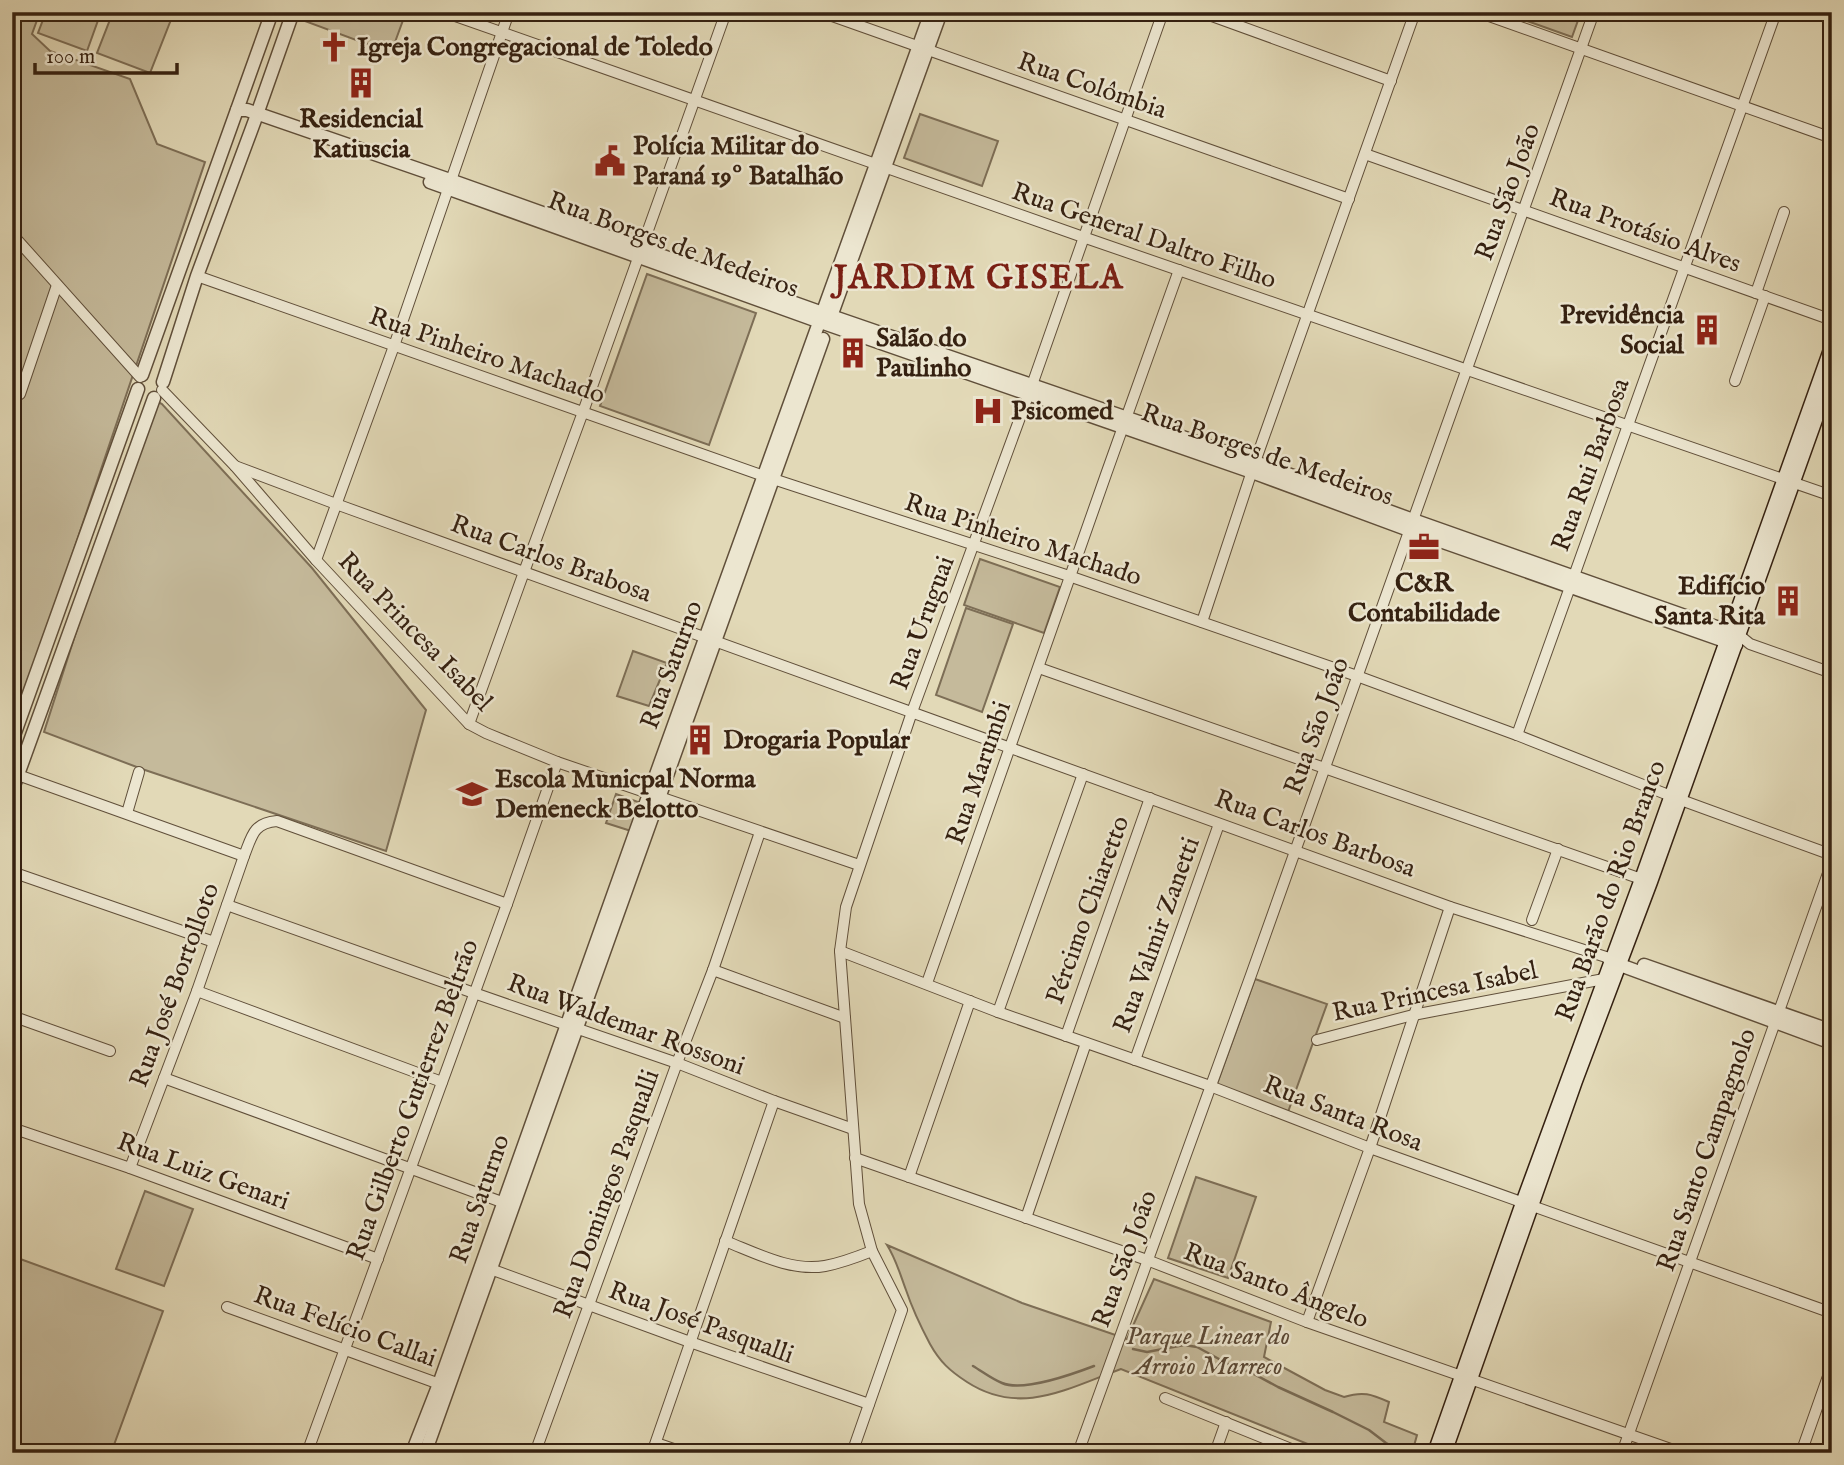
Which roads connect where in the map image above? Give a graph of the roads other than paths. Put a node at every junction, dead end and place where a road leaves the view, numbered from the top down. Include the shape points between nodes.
1 (272, 12) edge
2 (293, 12) edge
3 (444, 12) edge
4 (509, 12) edge
5 (726, 12) edge
6 (821, 12) edge
7 (931, 12) edge
8 (941, 12) edge
9 (1163, 12) edge
10 (1201, 12) edge
11 (1415, 12) edge
12 (1478, 12) edge
13 (1594, 12) edge
14 (1776, 12) edge
15 (502, 32) junction
16 (923, 48) junction
17 (1581, 49) junction
18 (1391, 81) junction
19 (694, 100) junction
20 (1742, 106) junction
21 (237, 110) junction
22 (256, 117) junction
23 (1125, 120) junction
24 (1832, 138) edge
25 (1365, 154) junction
26 (880, 166) junction
27 (449, 184) junction
28 (1349, 199) junction
29 (1523, 210) junction
30 (1784, 212) dead end
31 (12, 234) edge
32 (1083, 237) junction
33 (640, 253) junction
34 (1684, 267) junction
35 (1179, 270) junction
36 (197, 276) junction
37 (57, 285) junction
38 (1760, 294) junction
39 (1308, 315) junction
40 (825, 319) junction
41 (1832, 320) edge
42 (1832, 344) edge
43 (394, 345) junction
44 (1466, 370) junction
45 (1832, 374) edge
46 (140, 381) junction
47 (1735, 381) dead end
48 (160, 390) junction
49 (1030, 390) junction
50 (20, 394) dead end
51 (583, 412) junction
52 (1124, 423) junction
53 (1627, 426) junction
54 (235, 466) junction
55 (1254, 467) junction
56 (768, 478) junction
57 (1788, 481) junction
58 (1832, 496) edge
59 (336, 504) junction
60 (1411, 525) junction
61 (974, 545) junction
62 (316, 559) junction
63 (524, 572) junction
64 (1069, 576) junction
65 (1572, 581) junction
66 (1202, 622) junction
67 (711, 639) junction
68 (1736, 639) junction
69 (1039, 668) junction
70 (1832, 673) edge
71 (1357, 676) junction
72 (912, 712) junction
73 (469, 724) junction
74 (1517, 735) junction
75 (14, 737) edge
76 (1011, 748) junction
77 (556, 762) junction
78 (1324, 768) junction
79 (139, 772) dead end
80 (1083, 774) junction
81 (18, 775) junction
82 (12, 791) edge
83 (654, 795) junction
84 (1675, 797) junction
85 (1150, 799) junction
86 (127, 813) junction
87 (1219, 824) junction
88 (760, 832) junction
89 (1558, 849) junction
90 (1295, 851) junction
91 (1832, 855) edge
92 (244, 856) junction
93 (1832, 862) edge
94 (859, 865) junction
95 (12, 873) edge
96 (1646, 881) junction
97 (507, 904) junction
98 (227, 905) junction
99 (1450, 907) junction
100 (1532, 920) dead end
101 (214, 942) junction
102 (840, 951) junction
103 (1614, 959) junction
104 (713, 970) junction
105 (1604, 979) junction
106 (927, 983) junction
107 (197, 990) junction
108 (474, 993) junction
109 (970, 1001) junction
110 (999, 1012) junction
111 (1413, 1015) junction
112 (12, 1016) edge
113 (1777, 1016) junction
114 (845, 1018) junction
115 (1595, 1018) junction
116 (572, 1025) junction
117 (1832, 1031) edge
118 (1066, 1035) junction
119 (1317, 1040) dead end
120 (1832, 1043) edge
121 (1086, 1044) junction
122 (110, 1051) dead end
123 (1135, 1060) junction
124 (677, 1063) junction
125 (164, 1079) junction
126 (442, 1082) junction
127 (1210, 1086) junction
128 (774, 1101) junction
129 (12, 1128) edge
130 (852, 1129) junction
131 (1370, 1148) junction
132 (855, 1158) junction
133 (130, 1168) junction
134 (411, 1168) junction
135 (909, 1177) junction
136 (508, 1204) junction
137 (1527, 1205) junction
138 (1026, 1219) junction
139 (725, 1241) junction
140 (872, 1251) junction
141 (378, 1259) junction
142 (1147, 1259) junction
143 (1690, 1262) junction
144 (486, 1268) junction
145 (589, 1305) junction
146 (227, 1307) dead end
147 (1832, 1313) edge
148 (1307, 1322) junction
149 (690, 1342) junction
150 (344, 1349) junction
151 (1832, 1365) edge
152 (1466, 1378) junction
153 (444, 1385) junction
154 (1165, 1398) dead end
155 (869, 1404) junction
156 (1226, 1422) junction
157 (1629, 1434) junction
158 (1445, 1437) junction
159 (654, 1448) edge
160 (307, 1453) edge
161 (412, 1453) edge
162 (425, 1453) edge
163 (535, 1453) edge
164 (685, 1453) edge
165 (852, 1453) edge
166 (1078, 1453) edge
167 (1215, 1453) edge
168 (1301, 1453) edge
169 (1434, 1453) edge
170 (1445, 1453) edge
171 (1622, 1453) edge
172 (1682, 1453) edge
173 (1801, 1453) edge

1 - 21 street
2 - 22 street
3 - 15 street, Rua General Daltro Filho
4 - 15 street
5 - 19 street
6 - 16 street, Rua Colômbia
7 - 16 street, Rua Saturno
8 - 16 street, Rua Saturno
9 - 23 street, Rua Uruguai
10 - 18 street
11 - 18 street
12 - 17 street
13 - 17 street, Rua São João
14 - 20 street, Rua Rui Barbosa
15 - 19 street, Rua General Daltro Filho
15 - 27 street
16 - 23 street, Rua Colômbia
16 - 26 street, Rua Saturno
17 - 20 street
17 - 29 street, Rua São João
18 - 25 street
19 - 26 street, Rua General Daltro Filho
19 - 33 street
20 - 24 street
20 - 34 street, Rua Rui Barbosa
21 - 22 street, Rua Borges de Medeiros
21 - 46 street
22 - 27 street, Rua Borges de Medeiros
22 - 36 street
23 - 28 street, Rua Colômbia
23 - 32 street, Rua Uruguai
25 - 28 street
25 - 29 street, Rua Protásio Alves
26 - 32 street, Rua General Daltro Filho
26 - 40 street, Rua Saturno
27 - 33 street, Rua Borges de Medeiros
27 - 43 street
28 - 39 street
29 - 34 street, Rua Protásio Alves
29 - 44 street, Rua São João
30 - 38 street
31 - 37 street
32 - 35 street, Rua General Daltro Filho
32 - 49 street, Rua Uruguai
33 - 40 street, Rua Borges de Medeiros
33 - 51 street
34 - 38 street, Rua Protásio Alves
34 - 53 street, Rua Rui Barbosa
35 - 39 street, Rua General Daltro Filho
35 - 52 street, Rua Marumbi
36 - 43 street, Rua Pinheiro Machado
36 - 48 street
37 - 46 street
37 - 50 street
38 - 41 street, Rua Protásio Alves
38 - 47 street
39 - 44 street, Rua General Daltro Filho
39 - 55 street
40 - 49 street, Rua Borges de Medeiros
40 - 56 street, Rua Saturno
42 - 57 street, Rua Barão do Rio Branco
43 - 51 street, Rua Pinheiro Machado
43 - 59 street
44 - 53 street, Rua General Daltro Filho
44 - 60 street, Rua São João
45 - 57 street, Rua Barão do Rio Branco
46 - 48 street via 146,398
46 - 48 street via 152,373 159,376
46 - 75 street
48 - 54 street, Rua Princesa Isabel
48 - 81 street
49 - 52 street, Rua Borges de Medeiros
49 - 61 street, Rua Uruguai
51 - 56 street, Rua Pinheiro Machado
51 - 63 street
52 - 55 street, Rua Borges de Medeiros
52 - 64 street, Rua Marumbi
53 - 57 street, Rua General Daltro Filho
53 - 65 street, Rua Rui Barbosa
54 - 59 street, Rua Carlos Brabosa
54 - 62 street, Rua Princesa Isabel
55 - 60 street, Rua Borges de Medeiros
55 - 66 street
56 - 61 street, Rua Pinheiro Machado
56 - 67 street, Rua Saturno
57 - 58 street, Rua General Daltro Filho
57 - 68 street, Rua Barão do Rio Branco
59 - 62 street
59 - 63 street, Rua Carlos Brabosa
60 - 65 street, Rua Borges de Medeiros
60 - 71 street, Rua São João
61 - 64 street, Rua Pinheiro Machado
61 - 72 street, Rua Uruguai
62 - 73 street, Rua Princesa Isabel
63 - 67 street, Rua Carlos Brabosa
63 - 73 street
64 - 66 street, Rua Pinheiro Machado
64 - 69 street, Rua Marumbi
65 - 68 street, Rua Borges de Medeiros
65 - 74 street, Rua Rui Barbosa
66 - 71 street, Rua Pinheiro Machado
67 - 72 street, Rua Carlos Brabosa
67 - 83 street, Rua Saturno
68 - 70 street
68 - 84 street, Rua Barão do Rio Branco
69 - 76 street, Rua Marumbi
69 - 78 street
71 - 74 street, Rua Pinheiro Machado
71 - 78 street, Rua São João
72 - 76 street, Rua Carlos Brabosa
72 - 94 street, Rua Uruguai
73 - 77 street, Rua Princesa Isabel
74 - 84 street, Rua Pinheiro Machado
76 - 80 street, Rua Carlos Barbosa
76 - 106 street, Rua Marumbi
77 - 83 street, Rua Princesa Isabel
77 - 97 street, Rua Gilberto Gutierrez Beltrão
78 - 89 street
78 - 90 street, Rua São João
79 - 86 street
80 - 85 street, Rua Carlos Barbosa
80 - 110 street
81 - 82 street
81 - 86 street
83 - 88 street, Rua Princesa Isabel
83 - 116 street, Rua Saturno
84 - 91 street, Rua Pinheiro Machado
84 - 96 street, Rua Barão do Rio Branco
85 - 87 street, Rua Carlos Barbosa
85 - 118 street, Pércimo Chiaretto
86 - 92 street
87 - 90 street, Rua Carlos Barbosa
87 - 123 street, Rua Valmir Zanetti
88 - 94 street, Rua Princesa Isabel
88 - 104 street, Rua Domingos Pasqualli
89 - 96 street
89 - 100 street
90 - 99 street, Rua Carlos Barbosa
90 - 127 street, Rua São João
92 - 97 street, Rua José Bortolloto via 253,834 265,822 277,821
92 - 98 street, Rua José Bortolloto
93 - 113 street, Rua Santo Campagnolo
94 - 102 street, Rua Uruguai via 846,907
95 - 101 street
96 - 103 street, Rua Barão do Rio Branco
97 - 108 street, Rua Gilberto Gutierrez Beltrão
98 - 101 street, Rua José Bortolloto
98 - 108 street, Rua Waldemar Rossoni
99 - 103 street, Rua Carlos Barbosa
99 - 111 street
101 - 107 street, Rua José Bortolloto
102 - 106 street, Rua Santa Rosa
102 - 114 street, Rua Uruguai
103 - 105 street, Rua Barão do Rio Branco
103 - 113 street, Rua Carlos Barbosa
103 - 115 street, Rua Barão do Rio Branco
104 - 114 street
104 - 124 street, Rua Domingos Pasqualli
105 - 111 street, Rua Princesa Isabel
105 - 115 street, Rua Barão do Rio Branco
106 - 109 street, Rua Santa Rosa
107 - 125 street, Rua José Bortolloto
107 - 126 street
108 - 116 street, Rua Waldemar Rossoni
108 - 126 street, Rua Gilberto Gutierrez Beltrão
109 - 110 street, Rua Santa Rosa
109 - 135 street
110 - 118 street, Rua Santa Rosa
111 - 119 street, Rua Princesa Isabel
111 - 131 street
112 - 122 street
113 - 117 street, Rua Carlos Barbosa
113 - 120 street, Rua Carlos Barbosa
113 - 143 street, Rua Santo Campagnolo
114 - 130 street, Rua Uruguai
115 - 137 street, Rua Barão do Rio Branco
116 - 124 street, Rua Waldemar Rossoni
116 - 136 street, Rua Saturno
118 - 121 street, Rua Santa Rosa
121 - 123 street, Rua Santa Rosa
121 - 138 street
123 - 127 street, Rua Santa Rosa
124 - 128 street, Rua Waldemar Rossoni
124 - 145 street, Rua Domingos Pasqualli
125 - 133 street, Rua José Bortolloto
125 - 134 street
126 - 134 street, Rua Gilberto Gutierrez Beltrão
127 - 131 street, Rua Santa Rosa
127 - 142 street, Rua São João
128 - 130 street, Rua Waldemar Rossoni
128 - 139 street
129 - 133 street, Rua Luiz Genari
130 - 132 street, Rua Uruguai
131 - 137 street, Rua Santa Rosa
131 - 148 street
132 - 135 street, Rua Santo Ângelo
132 - 140 street, Rua Uruguai via 859,1204
133 - 141 street, Rua Luiz Genari
134 - 136 street
134 - 141 street, Rua Gilberto Gutierrez Beltrão
135 - 138 street, Rua Santo Ângelo
136 - 144 street, Rua Saturno
137 - 143 street, Rua Santa Rosa
137 - 152 street, Rua Barão do Rio Branco
138 - 142 street, Rua Santo Ângelo
139 - 140 street via 803,1267 840,1263
139 - 149 street
140 - 155 street, Rua Uruguai via 902,1310
141 - 150 street, Rua Gilberto Gutierrez Beltrão
142 - 148 street, Rua Santo Ângelo
142 - 166 street, Rua São João
143 - 147 street, Rua Santa Rosa
143 - 157 street, Rua Santo Campagnolo
144 - 145 street, Rua José Pasqualli
144 - 153 street, Rua Saturno
145 - 149 street, Rua José Pasqualli
145 - 163 street, Rua Domingos Pasqualli
146 - 150 street, Rua Felício Callai
148 - 152 street, Rua Santo Ângelo
149 - 155 street, Rua José Pasqualli
149 - 159 street
150 - 153 street, Rua Felício Callai
150 - 160 street, Rua Gilberto Gutierrez Beltrão
151 - 173 street
152 - 157 street, Rua Santo Ângelo
152 - 158 street, Rua Barão do Rio Branco
153 - 161 street, Rua Saturno
153 - 162 street, Rua Saturno
154 - 156 street
155 - 165 street
156 - 167 street
156 - 168 street
157 - 171 street, Rua Santo Campagnolo
157 - 172 street, Rua Santo Ângelo
158 - 169 street, Rua Barão do Rio Branco
158 - 170 street, Rua Barão do Rio Branco
159 - 164 street

